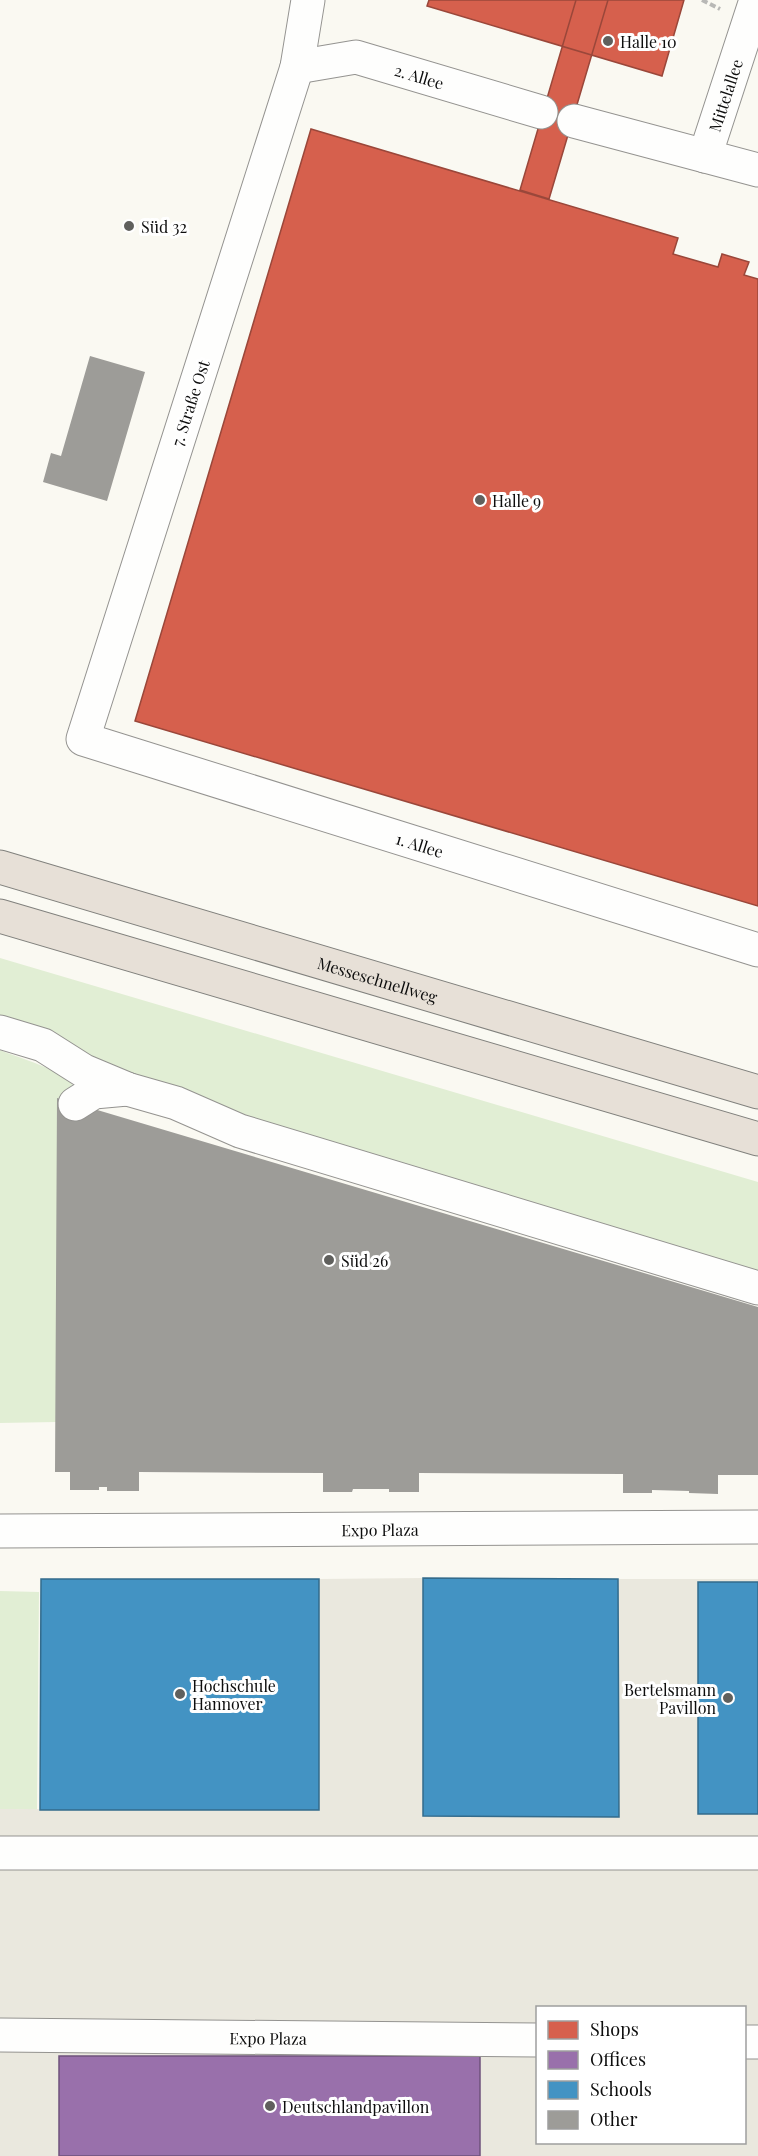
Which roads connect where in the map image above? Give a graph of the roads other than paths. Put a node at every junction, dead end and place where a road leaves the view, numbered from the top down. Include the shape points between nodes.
1 (308, 0) edge
2 (756, 0) edge
3 (297, 67) junction
4 (541, 112) dead end
5 (574, 121) dead end
6 (705, 156) junction
7 (758, 170) edge
8 (83, 739) joint
9 (0, 867) edge
10 (0, 916) edge
11 (758, 950) edge
12 (0, 1032) edge
13 (127, 1089) junction
14 (758, 1092) edge
15 (75, 1104) dead end
16 (758, 1139) edge
17 (758, 1288) edge
18 (758, 1527) edge
19 (0, 1531) edge
20 (0, 1853) edge
21 (758, 1853) edge
22 (0, 2035) edge
23 (536, 2040) edge

1 - 3 street, 7. Straße Ost
2 - 6 street, Mittelallee
3 - 4 street, 2. Allee via 356,57
3 - 8 street, 7. Straße Ost
5 - 6 street
6 - 7 street
8 - 11 street, 1. Allee
9 - 14 highway, Messeschnellweg
10 - 16 highway
12 - 13 street via 43,1045 84,1071
13 - 15 street via 94,1092
13 - 17 street via 176,1103 240,1131 456,1207
18 - 19 street, Expo Plaza
20 - 21 street
22 - 23 street, Expo Plaza

